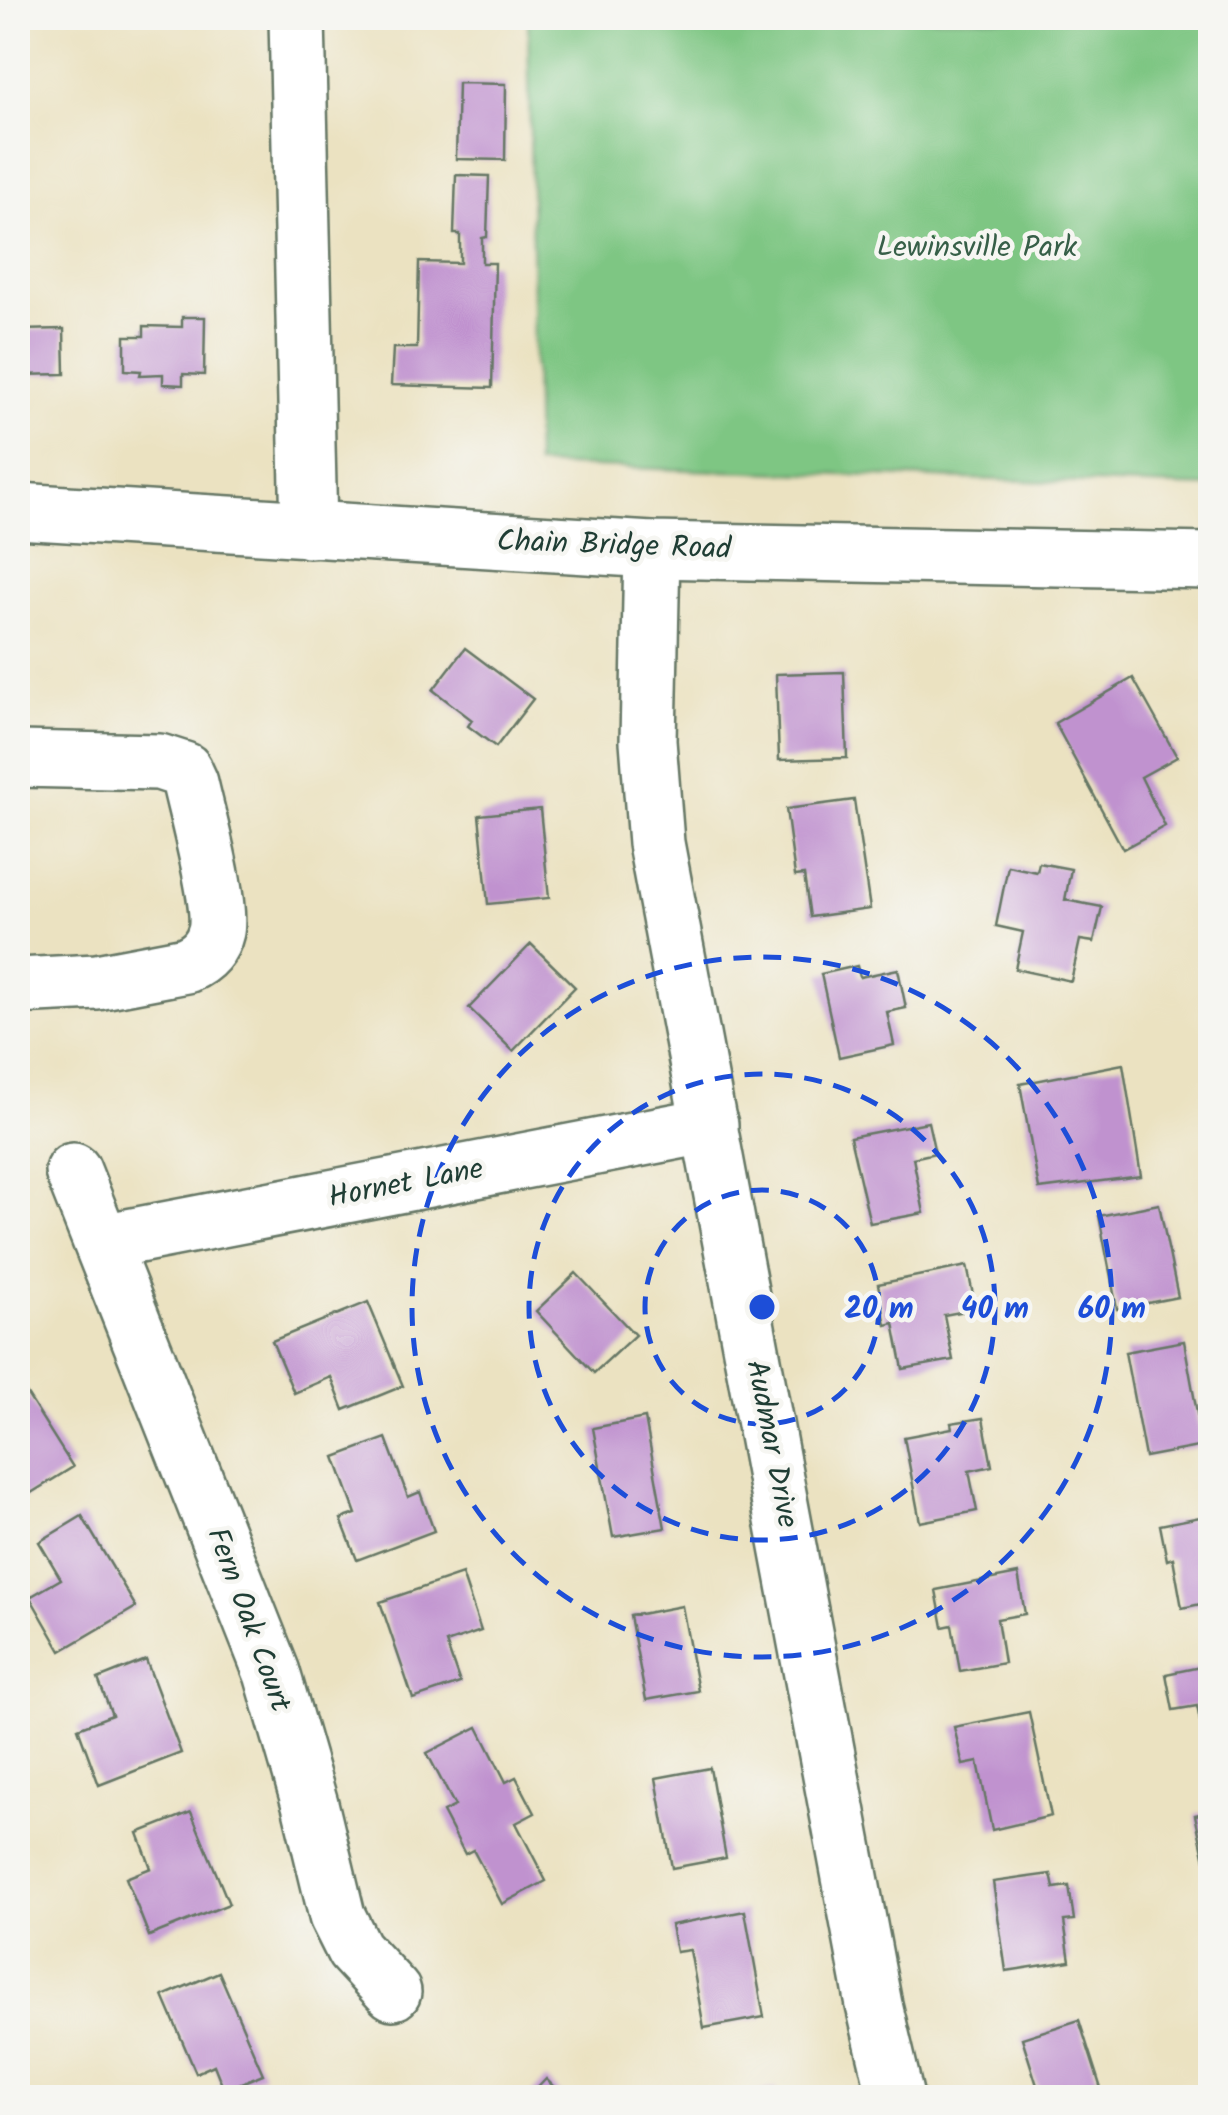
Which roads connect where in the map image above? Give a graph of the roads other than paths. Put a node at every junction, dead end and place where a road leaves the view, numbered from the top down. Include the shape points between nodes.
1 (297, 18) edge
2 (18, 511) edge
3 (309, 530) junction
4 (652, 550) junction
5 (1210, 561) edge
6 (18, 759) edge
7 (18, 986) edge
8 (710, 1125) junction
9 (73, 1170) dead end
10 (102, 1242) junction
11 (393, 1992) dead end
12 (896, 2098) edge

1 - 3 street
2 - 3 street, Chain Bridge Road
3 - 4 street, Chain Bridge Road
4 - 5 street, Chain Bridge Road
4 - 8 street, Audmar Drive via 648,741 656,843
6 - 7 street via 159,762 184,770 218,915 211,945 186,965 97,982
8 - 10 street, Hornet Lane
8 - 12 street, Audmar Drive
9 - 10 street, Fern Oak Court
10 - 11 street, Fern Oak Court via 272,1673 337,1916 354,1950

